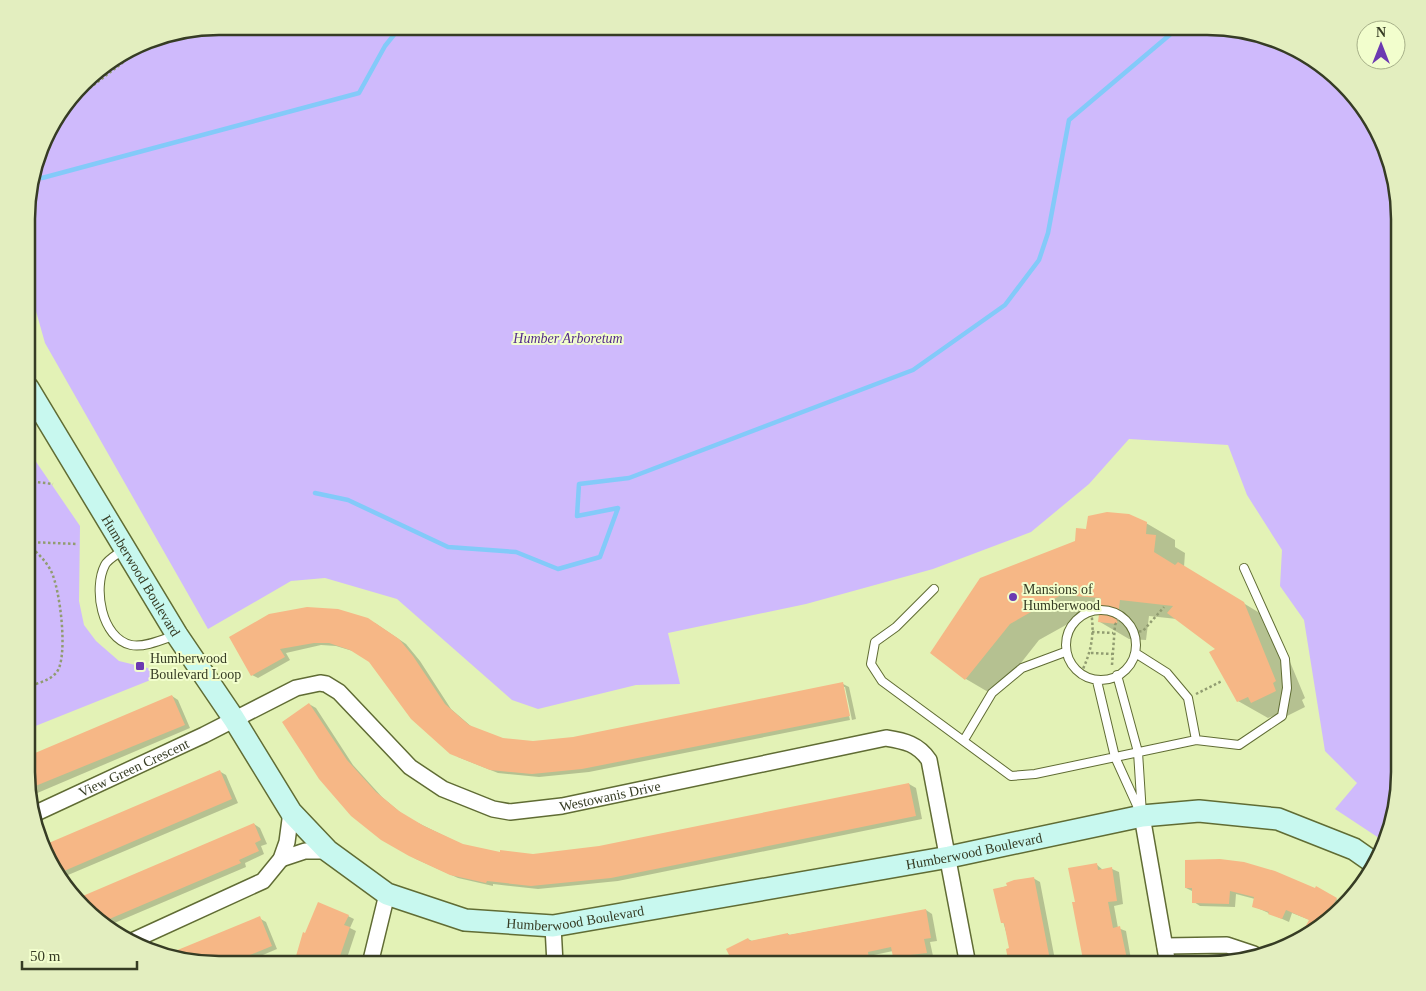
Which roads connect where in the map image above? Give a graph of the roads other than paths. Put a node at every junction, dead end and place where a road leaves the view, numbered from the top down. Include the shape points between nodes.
1 (35, 400) edge
2 (125, 549) junction
3 (1244, 568) dead end
4 (934, 589) dead end
5 (177, 635) junction
6 (1065, 652) junction
7 (1136, 654) junction
8 (1117, 675) junction
9 (1098, 681) junction
10 (234, 719) junction
11 (964, 740) junction
12 (1196, 740) junction
13 (1138, 752) junction
14 (1115, 757) junction
15 (40, 811) edge
16 (291, 812) junction
17 (1142, 816) junction
18 (328, 851) junction
19 (949, 857) junction
20 (281, 859) junction
21 (1369, 859) edge
22 (387, 894) junction
23 (553, 926) junction
24 (139, 938) edge
25 (1165, 946) junction
26 (1246, 951) edge
27 (372, 956) edge
28 (555, 956) edge
29 (966, 956) edge
30 (1167, 956) edge

1 - 2 street, Humberwood Boulevard
2 - 5 street, Humberwood Boulevard
2 - 5 lane via 106,564 101,582 100,601 107,623 121,640 130,645
3 - 12 lane via 1285,658 1287,688 1282,716 1239,745
4 - 11 lane via 896,627 875,642 871,664 882,681
5 - 10 street, Humberwood Boulevard
6 - 7 lane via 1069,626 1082,613 1112,609 1131,623 1138,642
6 - 9 lane via 1072,668
6 - 11 lane via 1022,668 992,693
7 - 8 lane via 1124,673
7 - 12 lane via 1167,673 1188,698
8 - 9 lane
8 - 13 lane
9 - 14 lane
10 - 15 street, View Green Crescent
10 - 16 street, Humberwood Boulevard
10 - 19 street, Westowanis Drive via 296,688 314,683 326,684 339,692 410,767 443,789 493,809 510,812 571,804 886,738 903,741 922,750 929,760
11 - 14 lane via 1012,776
12 - 13 lane
13 - 14 lane
13 - 17 lane
14 - 17 lane
16 - 18 street, Humberwood Boulevard
16 - 20 street
17 - 19 street, Humberwood Boulevard
17 - 21 street, Humberwood Boulevard via 1199,811 1278,818 1354,848
17 - 25 street
18 - 20 street via 305,851
18 - 22 street, Humberwood Boulevard
19 - 23 street, Humberwood Boulevard
19 - 29 street
20 - 24 street via 262,881 250,888
22 - 23 street, Humberwood Boulevard via 465,920
22 - 27 street
23 - 28 street
25 - 26 street via 1227,945
25 - 30 street

